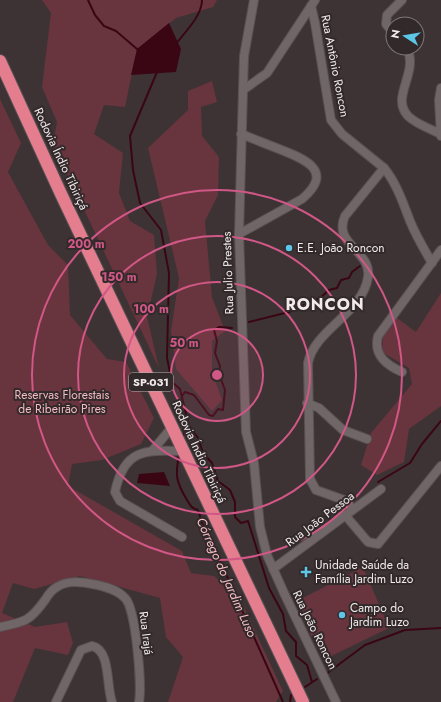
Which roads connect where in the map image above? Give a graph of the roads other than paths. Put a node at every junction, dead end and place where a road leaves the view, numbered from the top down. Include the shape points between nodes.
1 (254, 0) edge
2 (402, 0) edge
3 (313, 3) edge
4 (387, 16) edge
5 (409, 56) edge
6 (0, 61) edge
7 (441, 88) edge
8 (243, 90) junction
9 (241, 134) junction
10 (441, 135) edge
11 (384, 168) junction
12 (239, 234) junction
13 (441, 250) edge
14 (432, 263) junction
15 (402, 372) dead end
16 (307, 403) junction
17 (172, 427) junction
18 (367, 439) dead end
19 (153, 450) junction
20 (183, 451) junction
21 (441, 466) edge
22 (381, 488) dead end
23 (353, 509) junction
24 (345, 515) junction
25 (182, 537) dead end
26 (273, 569) junction
27 (0, 627) edge
28 (56, 702) edge
29 (112, 702) edge
30 (139, 702) edge
31 (303, 702) edge
32 (336, 702) edge

1 - 8 street, Rua Julio Prestes via 244,56
2 - 4 street
3 - 8 street via 267,73
3 - 11 street, Rua Antônio Roncon via 331,120 342,134
5 - 10 street via 410,74 402,101 404,109 415,121
6 - 17 highway, Rodovia Índio Tibiriçá / SP-031
7 - 10 street
8 - 9 street, Rua Julio Prestes
9 - 12 street, Rua Julio Prestes
9 - 12 street via 305,159 316,170 317,177 316,184 302,199
11 - 14 street, Rua Antônio Roncon via 396,185 411,223
11 - 16 street via 342,223 344,236 367,265 368,278 360,296 309,356
12 - 26 street, Rua Julio Prestes via 246,432 254,464 260,527
13 - 14 street
14 - 15 street via 378,336 377,352 381,359
16 - 18 street via 319,408 343,430
16 - 23 street via 308,467 312,485 320,492 344,500
17 - 19 street
17 - 20 highway, Rodovia Índio Tibiriçá / SP-031
19 - 20 street
19 - 25 street via 137,455 127,463 116,488 117,498
20 - 31 highway, Rodovia Índio Tibiriçá / SP-031
21 - 24 street via 381,542 368,542
22 - 23 street, Rua João Pessoa
23 - 24 street, Rua João Pessoa
24 - 26 street, Rua João Pessoa
26 - 32 street, Rua João Roncon
27 - 30 street, Rua Irajá via 32,617 51,591 66,582 78,581 121,594 127,599 133,612 140,685
28 - 29 street via 81,650 92,646 100,650 104,656

